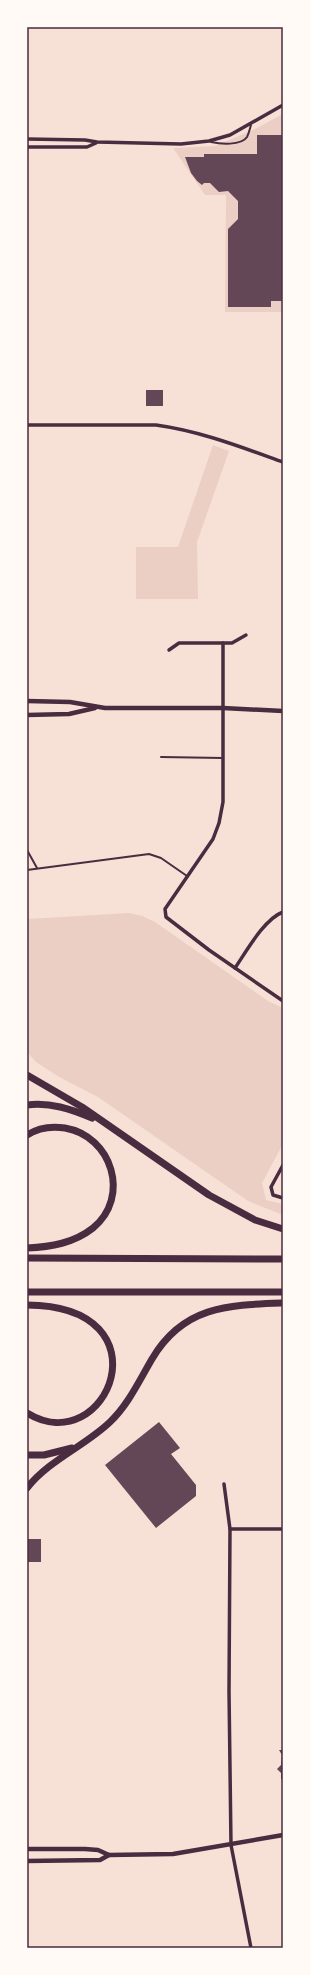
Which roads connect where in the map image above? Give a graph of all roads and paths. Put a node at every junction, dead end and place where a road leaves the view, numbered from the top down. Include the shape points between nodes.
1 (283, 105) edge
2 (251, 124) junction
3 (27, 139) edge
4 (209, 141) junction
5 (97, 142) junction
6 (27, 147) edge
7 (27, 425) edge
8 (283, 462) edge
9 (246, 635) dead end
10 (223, 643) junction
11 (169, 650) dead end
12 (27, 701) edge
13 (97, 708) junction
14 (223, 708) junction
15 (283, 711) edge
16 (27, 714) edge
17 (161, 757) dead end
18 (224, 758) junction
19 (27, 850) edge
20 (38, 869) junction
21 (27, 870) edge
22 (187, 876) junction
23 (283, 912) edge
24 (234, 968) junction
25 (283, 1001) edge
26 (27, 1075) edge
27 (27, 1105) edge
28 (103, 1122) junction
29 (27, 1135) edge
30 (283, 1165) edge
31 (283, 1198) edge
32 (283, 1229) edge
33 (27, 1248) edge
34 (27, 1258) edge
35 (283, 1259) edge
36 (27, 1292) edge
37 (283, 1292) edge
38 (283, 1303) edge
39 (27, 1305) edge
40 (27, 1413) edge
41 (86, 1442) junction
42 (27, 1455) edge
43 (224, 1484) dead end
44 (27, 1488) edge
45 (230, 1529) junction
46 (283, 1529) edge
47 (283, 1835) edge
48 (231, 1845) junction
49 (27, 1849) edge
50 (109, 1855) junction
51 (27, 1861) edge
52 (251, 1948) edge

1 - 2 street
2 - 4 street via 230,135
2 - 4 lane via 246,137 240,142 219,144
3 - 5 street
4 - 5 street via 186,144
5 - 6 street via 87,147
7 - 8 street via 170,427 200,434
9 - 10 street via 232,643
10 - 11 street via 179,643
10 - 14 street
12 - 13 street via 70,702
13 - 14 street
13 - 16 street via 69,714
14 - 15 street
14 - 18 street
17 - 18 lane
18 - 22 street via 223,802 219,823 213,838
19 - 20 lane
20 - 21 lane
20 - 22 lane via 149,854 161,858
22 - 24 street via 165,909 166,917
23 - 24 street via 262,929
24 - 25 street
26 - 28 highway
27 - 28 highway via 66,1108
28 - 32 highway via 209,1196 255,1220
29 - 33 highway via 39,1130 60,1127 87,1136 107,1157 114,1184 107,1212 93,1228 67,1242
30 - 31 street via 272,1187 273,1195
34 - 35 highway
36 - 37 highway
38 - 41 highway via 219,1308 199,1315 181,1326 160,1346 118,1414
39 - 40 highway via 74,1312 90,1321 104,1334 113,1362 111,1383 101,1401 86,1414 55,1423
41 - 42 highway via 54,1453
41 - 44 highway via 50,1467
43 - 45 street
45 - 46 street
45 - 48 street
47 - 48 street
48 - 50 street via 173,1854
48 - 52 street
49 - 50 street via 85,1849 98,1850
50 - 51 street via 100,1860

